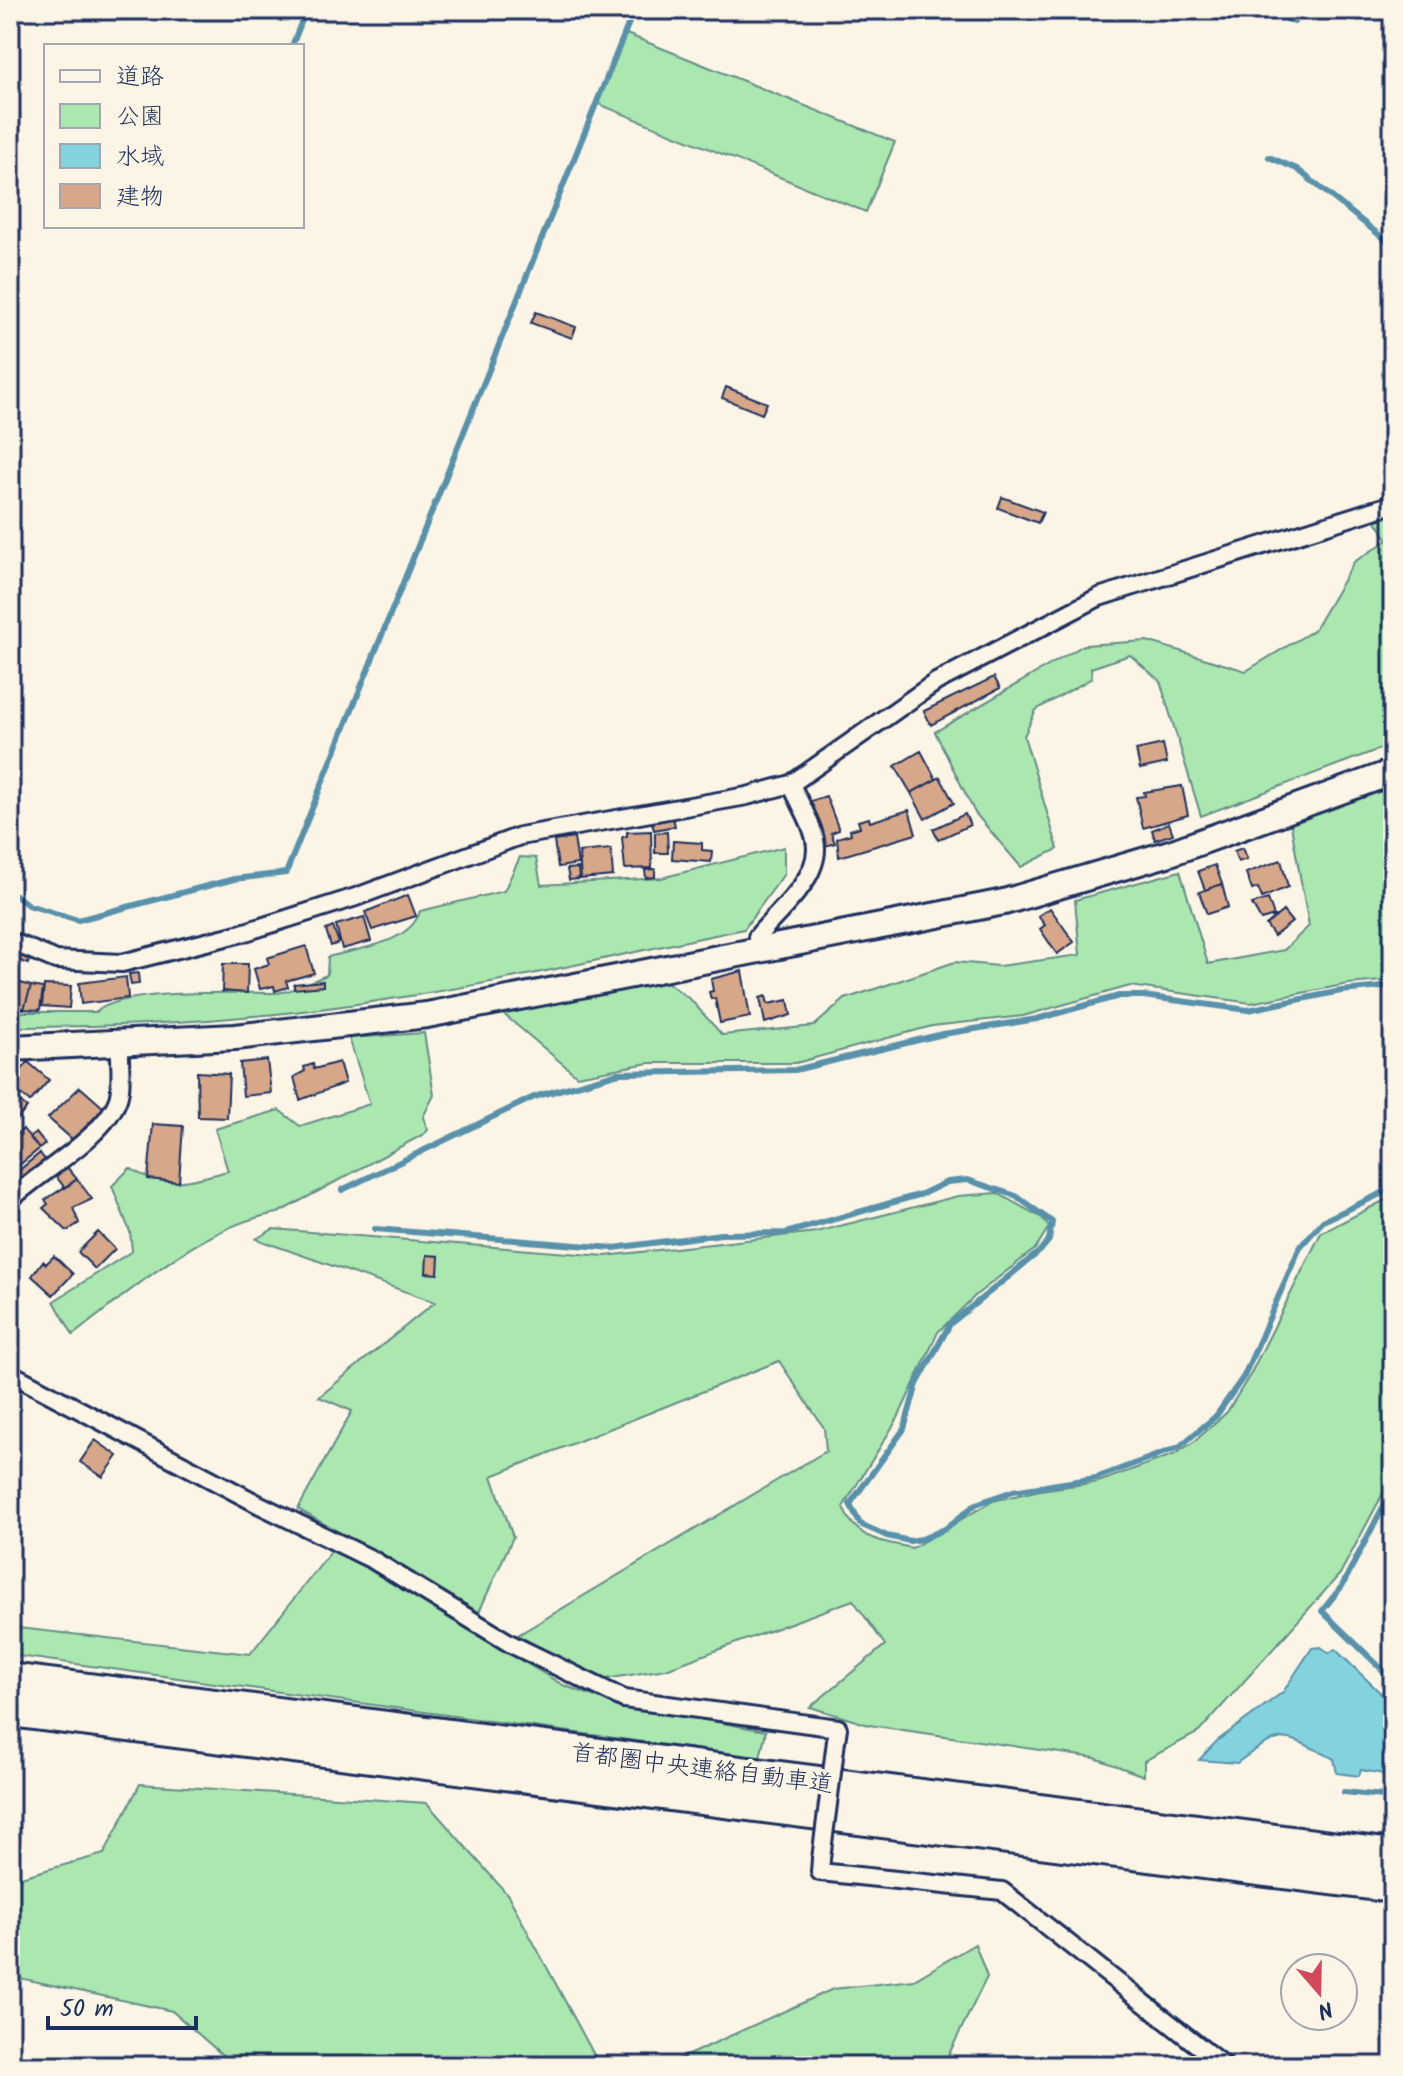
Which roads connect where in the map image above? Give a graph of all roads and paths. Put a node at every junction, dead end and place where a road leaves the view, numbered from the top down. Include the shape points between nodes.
1 (1393, 504) edge
2 (1393, 772) edge
3 (791, 784) junction
4 (10, 941) edge
5 (757, 950) junction
6 (120, 1044) junction
7 (10, 1048) edge
8 (10, 1200) edge
9 (10, 1373) edge
10 (10, 1680) edge
11 (10, 1710) edge
12 (1393, 1856) edge
13 (1393, 1886) edge
14 (1224, 2066) edge

1 - 3 street via 1099,597 936,682
2 - 5 street via 1088,879 1004,902
3 - 4 street via 520,836 356,897 122,963 56,960
3 - 5 street via 814,836 813,866 757,937
5 - 6 street via 427,1015 289,1033
6 - 7 street
6 - 8 street via 114,1109
9 - 14 street, bridge via 373,1560 511,1644 624,1699 838,1728 820,1872 1002,1891
10 - 12 highway, 首都圏中央連絡自動車道
11 - 13 highway, 首都圏中央連絡自動車道

